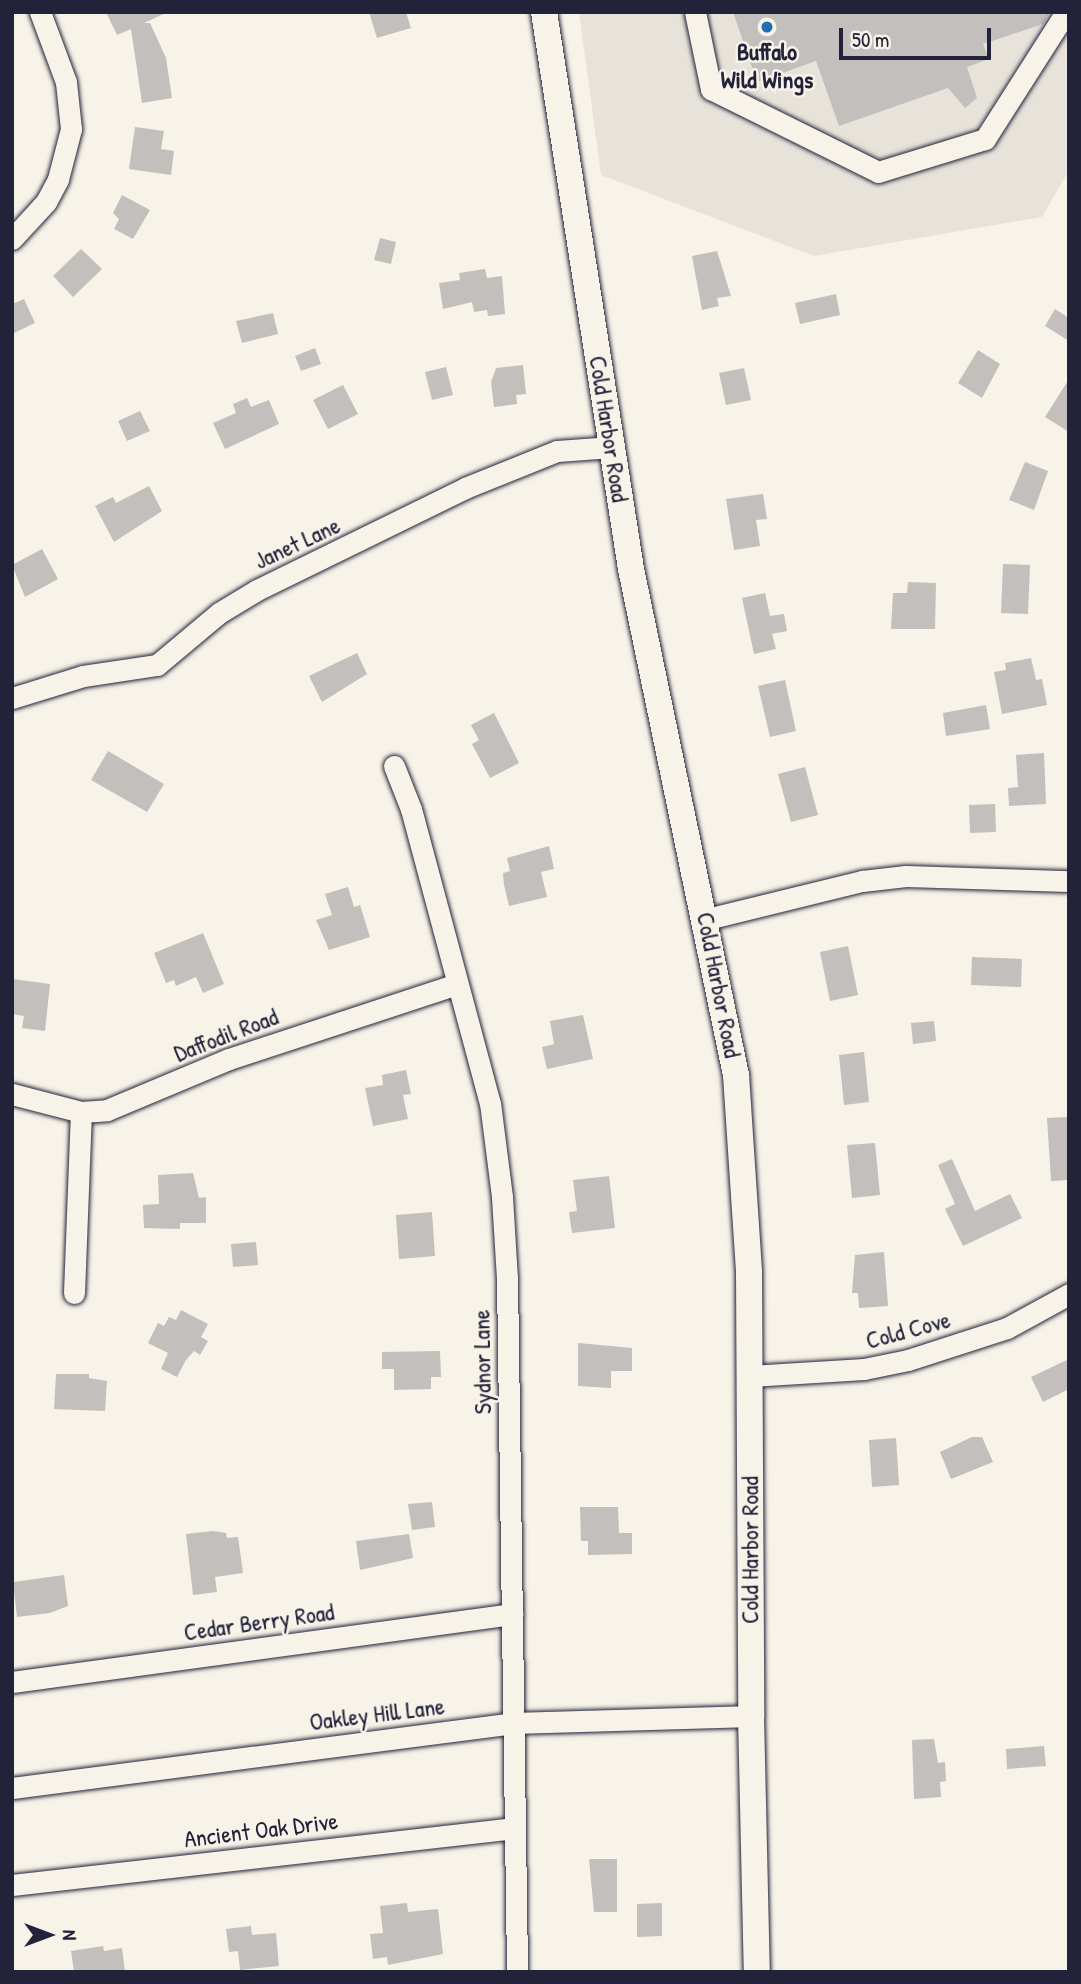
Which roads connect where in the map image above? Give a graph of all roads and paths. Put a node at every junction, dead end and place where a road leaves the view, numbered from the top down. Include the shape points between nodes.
1 (40, 12) edge
2 (544, 12) edge
3 (695, 12) edge
4 (1066, 12) edge
5 (12, 239) edge
6 (612, 447) junction
7 (12, 698) edge
8 (394, 766) dead end
9 (1069, 881) edge
10 (707, 919) junction
11 (457, 984) junction
12 (12, 1094) edge
13 (81, 1112) junction
14 (74, 1293) dead end
15 (1069, 1294) edge
16 (750, 1376) junction
17 (512, 1614) junction
18 (12, 1682) edge
19 (751, 1716) junction
20 (514, 1723) junction
21 (12, 1788) edge
22 (515, 1828) junction
23 (12, 1885) edge
24 (517, 1972) edge
25 (757, 1972) edge

1 - 5 street via 66,82 71,129 58,179 46,202
2 - 6 main road, Cold Harbor Road
3 - 4 street via 710,89 878,172 985,139
6 - 7 street, Janet Lane via 557,451 465,488 257,590 219,613 157,665 83,676
6 - 10 main road, Cold Harbor Road via 657,703
8 - 11 street, Sydnor Lane via 411,810
9 - 10 street via 906,876 862,881
10 - 16 main road, Cold Harbor Road via 736,1075 744,1169
11 - 13 street, Daffodil Road via 229,1059 107,1110
11 - 17 street, Sydnor Lane via 490,1103 502,1197
12 - 13 street, Daffodil Road
13 - 14 street
15 - 16 street, Cold Cove via 1007,1328 908,1360 864,1369
16 - 19 main road, Cold Harbor Road
17 - 18 street, Cedar Berry Road
17 - 20 street, Sydnor Lane
19 - 20 street, Oakley Hill Lane
19 - 25 main road, Cold Harbor Road
20 - 21 street, Oakley Hill Lane
20 - 22 street, Sydnor Lane
22 - 23 street, Ancient Oak Drive
22 - 24 street, Sydnor Lane

